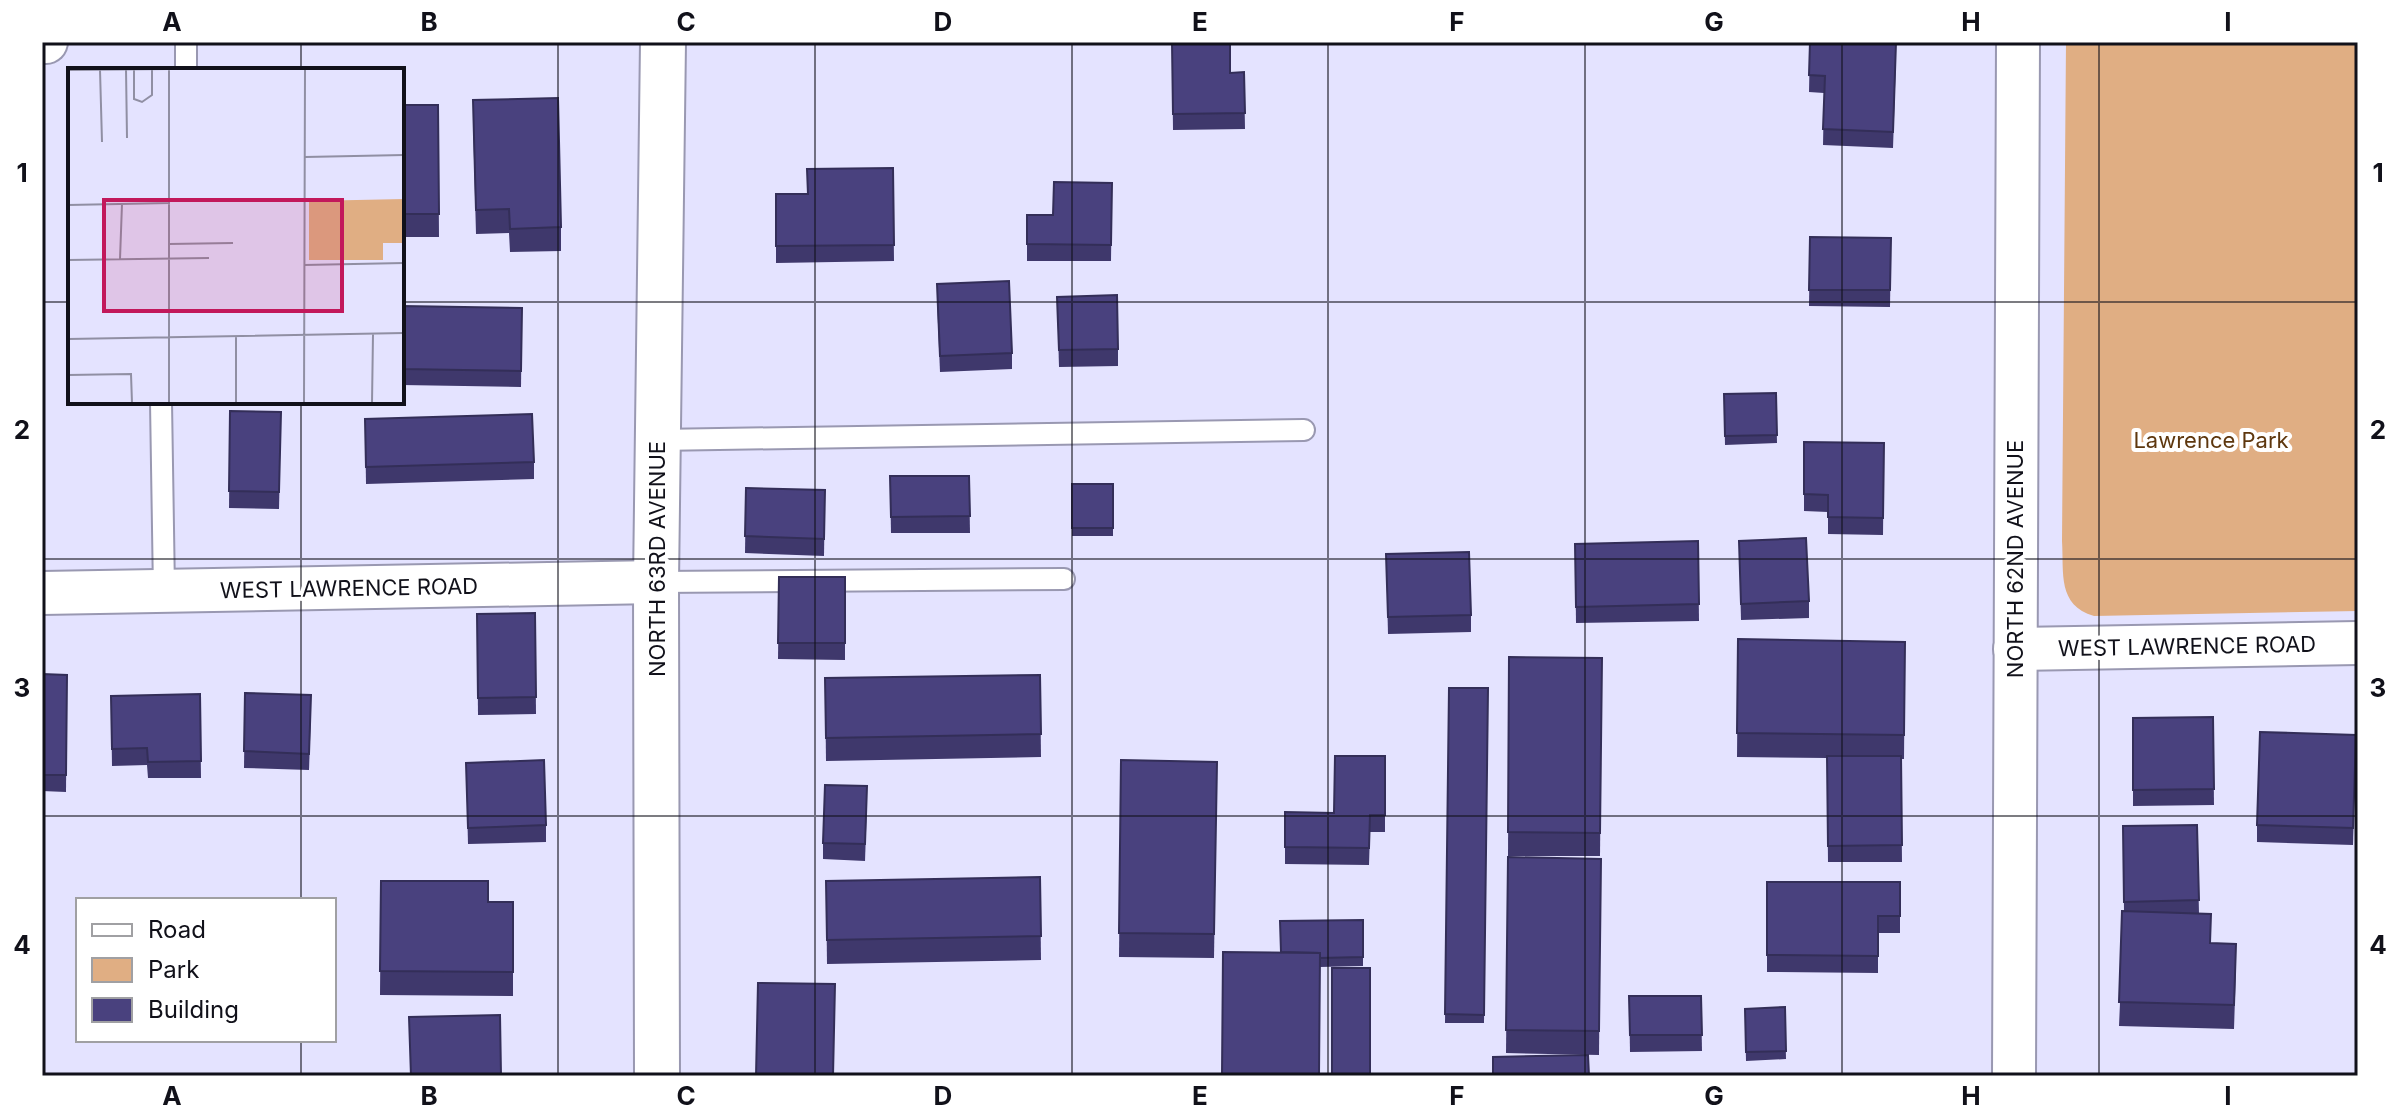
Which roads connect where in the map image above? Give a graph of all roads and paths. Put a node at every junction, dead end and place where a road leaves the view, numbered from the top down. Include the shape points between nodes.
1 (186, 42) edge
2 (663, 42) edge
3 (2018, 42) edge
4 (186, 68) edge
5 (161, 404) edge
6 (1304, 430) dead end
7 (658, 440) junction
8 (1064, 579) dead end
9 (656, 582) junction
10 (164, 591) junction
11 (42, 593) edge
12 (2358, 643) edge
13 (2015, 649) junction
14 (657, 1076) edge
15 (2014, 1076) edge

1 - 4 lane
2 - 7 street, NORTH 63RD AVENUE
3 - 13 street, NORTH 62ND AVENUE
5 - 10 lane
6 - 7 lane
7 - 9 street, NORTH 63RD AVENUE
8 - 9 lane
9 - 10 street, WEST LAWRENCE ROAD
9 - 14 street, NORTH 63RD AVENUE
10 - 11 street, WEST LAWRENCE ROAD
12 - 13 street, WEST LAWRENCE ROAD
13 - 15 street, NORTH 62ND AVENUE

